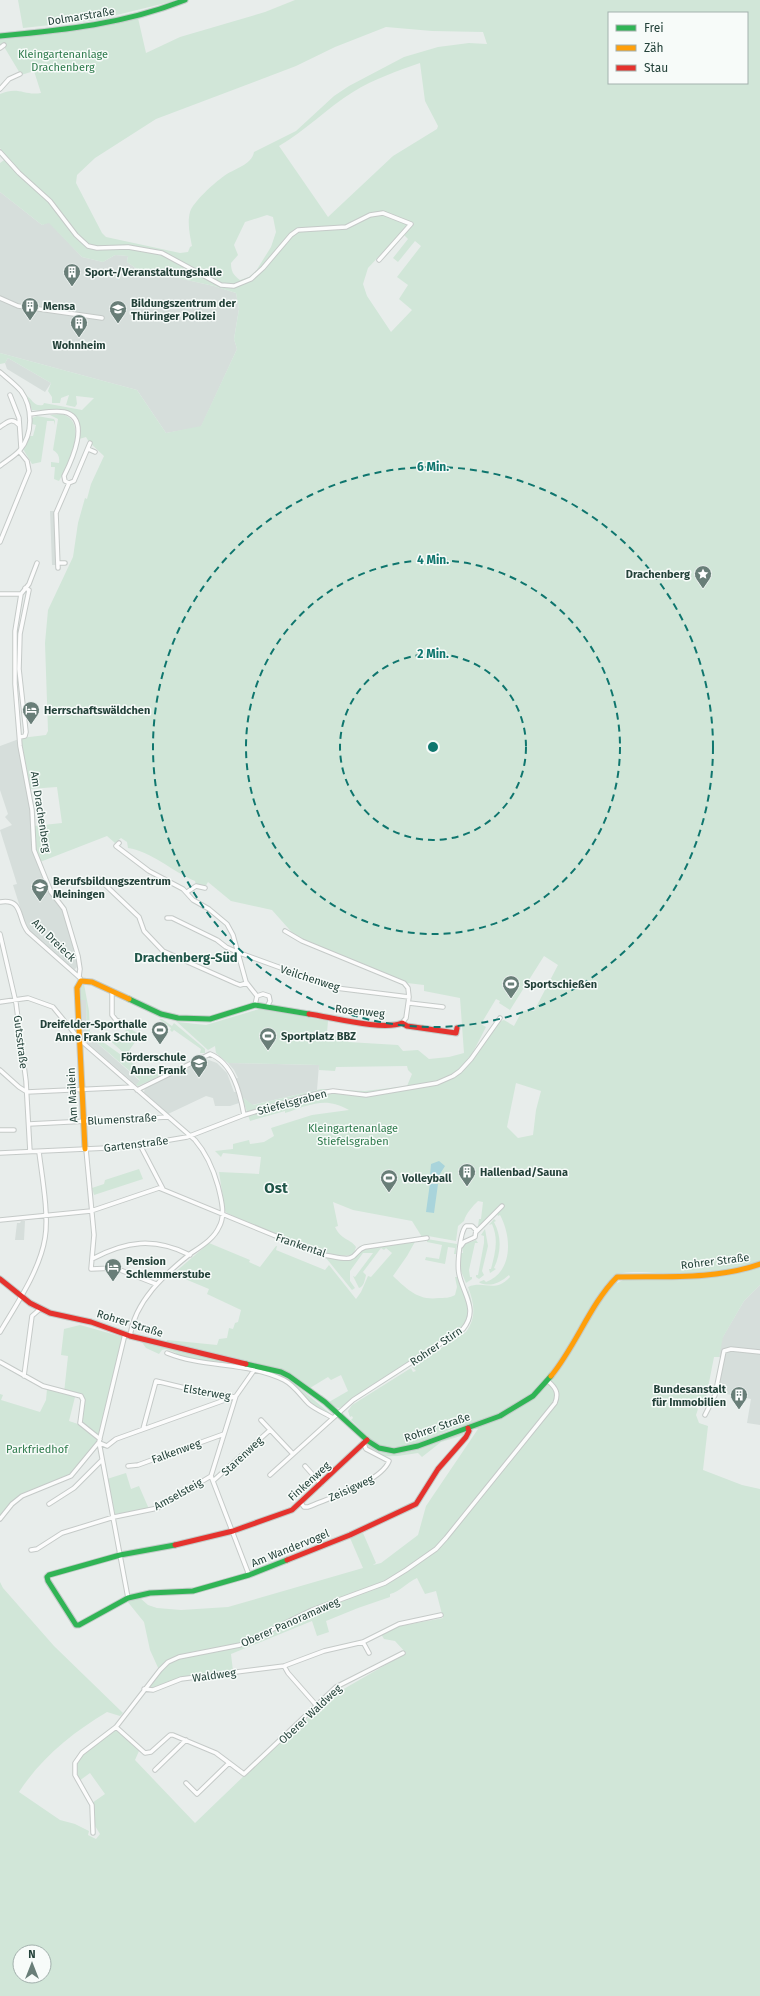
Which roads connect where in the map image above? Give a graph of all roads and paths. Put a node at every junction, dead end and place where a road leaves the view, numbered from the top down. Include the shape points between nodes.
1 (185, 0) edge
2 (0, 36) edge
3 (4, 45) dead end
4 (0, 48) edge
5 (20, 74) dead end
6 (0, 89) edge
7 (0, 152) edge
8 (379, 260) dead end
9 (0, 298) edge
10 (102, 318) dead end
11 (0, 372) edge
12 (10, 395) dead end
13 (30, 414) junction
14 (0, 426) edge
15 (19, 426) junction
16 (90, 443) dead end
17 (88, 449) junction
18 (20, 450) junction
19 (95, 452) dead end
20 (0, 466) edge
21 (69, 483) junction
22 (0, 542) edge
23 (37, 563) dead end
24 (58, 563) junction
25 (65, 563) dead end
26 (58, 568) dead end
27 (25, 588) junction
28 (0, 594) edge
29 (21, 594) junction
30 (20, 737) junction
31 (119, 843) dead end
32 (100, 879) dead end
33 (205, 888) dead end
34 (187, 892) junction
35 (0, 902) edge
36 (167, 918) dead end
37 (285, 932) dead end
38 (0, 934) edge
39 (237, 952) junction
40 (79, 981) junction
41 (247, 983) junction
42 (112, 991) junction
43 (257, 996) junction
44 (409, 997) junction
45 (16, 999) junction
46 (0, 1002) edge
47 (409, 1003) junction
48 (255, 1005) junction
49 (267, 1007) junction
50 (443, 1007) dead end
51 (500, 1018) dead end
52 (402, 1023) junction
53 (126, 1024) dead end
54 (457, 1028) dead end
55 (80, 1040) junction
56 (0, 1070) edge
57 (135, 1088) junction
58 (82, 1089) junction
59 (27, 1092) junction
60 (244, 1115) junction
61 (168, 1116) junction
62 (84, 1121) junction
63 (29, 1124) junction
64 (0, 1130) edge
65 (14, 1130) dead end
66 (189, 1136) junction
67 (140, 1145) junction
68 (86, 1149) junction
69 (30, 1152) junction
70 (39, 1152) junction
71 (0, 1153) edge
72 (164, 1188) junction
73 (502, 1206) dead end
74 (91, 1211) junction
75 (222, 1214) junction
76 (45, 1216) junction
77 (0, 1220) edge
78 (476, 1232) junction
79 (427, 1238) dead end
80 (460, 1246) junction
81 (190, 1255) junction
82 (92, 1259) junction
83 (760, 1264) edge
84 (0, 1279) edge
85 (156, 1284) junction
86 (21, 1296) junction
87 (40, 1310) junction
88 (0, 1332) edge
89 (128, 1335) junction
90 (760, 1352) edge
91 (167, 1353) dead end
92 (0, 1362) edge
93 (256, 1368) junction
94 (24, 1376) junction
95 (548, 1381) junction
96 (236, 1396) junction
97 (338, 1413) junction
98 (705, 1415) dead end
99 (333, 1418) junction
100 (262, 1420) dead end
101 (468, 1428) junction
102 (143, 1429) junction
103 (270, 1430) junction
104 (224, 1434) junction
105 (99, 1440) junction
106 (366, 1442) junction
107 (293, 1454) junction
108 (102, 1460) junction
109 (128, 1466) dead end
110 (305, 1466) dead end
111 (270, 1475) dead end
112 (211, 1476) junction
113 (213, 1481) junction
114 (321, 1484) junction
115 (301, 1502) junction
116 (49, 1504) dead end
117 (114, 1517) junction
118 (0, 1519) edge
119 (233, 1531) junction
120 (31, 1550) dead end
121 (120, 1555) junction
122 (249, 1575) junction
123 (128, 1598) junction
124 (441, 1615) dead end
125 (79, 1625) joint
126 (363, 1642) junction
127 (369, 1653) dead end
128 (404, 1653) dead end
129 (284, 1666) junction
130 (144, 1689) junction
131 (317, 1706) junction
132 (116, 1726) junction
133 (186, 1740) junction
134 (229, 1763) junction
135 (155, 1770) dead end
136 (186, 1783) dead end
137 (93, 1833) dead end

1 - 2 street, Dolmarstraße via 96,26
3 - 4 street
5 - 6 street via 8,79
7 - 8 street via 50,200 76,235 88,246 128,247 162,253 221,285 234,286 251,279 298,230 346,227 370,215 383,213 411,224
9 - 10 street via 18,306
11 - 13 street via 22,393
12 - 15 street via 19,418
13 - 18 street via 29,431
13 - 21 street via 65,412 76,422 77,443 64,476 65,481
14 - 15 street via 14,420
15 - 18 street
16 - 17 street
17 - 19 street
17 - 21 street via 74,481
18 - 20 street
18 - 22 street via 27,461 29,471
21 - 24 street via 56,513
23 - 27 street, Am Drachenberg
24 - 25 street
24 - 26 street
27 - 29 street, Am Drachenberg
27 - 30 street, Am Drachenberg via 29,590 21,628 19,669 26,732 25,736
28 - 29 street
29 - 30 street, Am Drachenberg via 14,648
30 - 40 street, Am Drachenberg via 32,810 34,850 51,892 64,909 78,956
31 - 34 street via 116,846 124,853 149,871
32 - 41 street via 139,917 144,931 163,951 240,985
33 - 34 street via 196,886
34 - 39 street via 193,900 227,924 232,932
35 - 40 street, Am Dreieck via 12,902 17,905 28,932
36 - 39 street, Veilchenweg via 218,940 226,948
37 - 44 street via 404,983 408,988
38 - 45 street, Gutsstraße
39 - 41 street
39 - 44 street, Veilchenweg via 336,988
40 - 42 street via 92,982
40 - 55 street
41 - 43 street
42 - 48 street via 170,1016 210,1019
42 - 53 street via 112,1015 118,1022
43 - 48 street
43 - 49 street via 269,996
44 - 47 street
45 - 46 street
45 - 55 street via 31,998 53,1007
45 - 59 street, Gutsstraße
47 - 50 street
47 - 52 street via 406,1018
48 - 49 street, Rosenweg
49 - 52 street, Rosenweg via 371,1024
51 - 60 street, Stiefelsgraben via 460,1071 437,1083 366,1095 333,1091
52 - 54 street, Rosenweg via 407,1026 456,1033
55 - 57 street
55 - 58 street, Am Mailein
56 - 59 street
57 - 58 street
57 - 60 street via 210,1054 221,1060 230,1071
57 - 61 street
58 - 59 street
58 - 62 street, Am Mailein
59 - 63 street, Gutsstraße
60 - 66 street, Gartenstraße
61 - 62 street, Blumenstraße
61 - 66 street
62 - 63 street, Blumenstraße
62 - 68 street, Am Mailein
63 - 69 street, Gutsstraße
64 - 65 street
66 - 67 street, Gartenstraße
66 - 75 street via 211,1162
67 - 68 street, Gartenstraße via 114,1149
67 - 72 street
68 - 70 street, Gartenstraße
68 - 74 street
69 - 70 street, Gartenstraße
69 - 71 street, Gartenstraße
70 - 76 street
72 - 74 street
72 - 75 street, Frankental
73 - 78 street
74 - 76 street
74 - 82 street via 94,1235
75 - 79 street, Frankental via 322,1255 348,1258 366,1247
75 - 81 street via 217,1232
76 - 77 street
76 - 86 street via 44,1245
78 - 80 street via 473,1238
78 - 80 street, Rohrer Stirn via 472,1226 464,1227
80 - 97 street, Rohrer Stirn via 459,1274 471,1309 465,1327 455,1336 362,1394
81 - 82 street via 162,1244 142,1243 119,1247
81 - 85 street
82 - 85 street via 91,1269 115,1268
83 - 95 street, Rohrer Straße via 743,1270 687,1276 617,1277 607,1288
84 - 86 street, Rohrer Straße
85 - 89 street
86 - 87 street, Rohrer Straße
86 - 88 street
87 - 89 street, Rohrer Straße via 91,1322
87 - 94 street via 32,1316
89 - 93 street, Rohrer Straße
89 - 105 street
90 - 98 street via 733,1349 724,1351 715,1395
91 - 93 street via 179,1359
92 - 94 street
93 - 96 street, Amselsteig
93 - 97 street, Rohrer Straße via 275,1370 292,1378
93 - 99 street, Rohrer Straße via 284,1380 311,1405
94 - 105 street via 43,1386 81,1396 83,1400 80,1423
95 - 101 street, Rohrer Straße via 520,1406
95 - 130 street, Oberer Panoramaweg via 555,1387 556,1403 436,1549 385,1583 312,1610 240,1645 173,1659
96 - 102 street, Elsterweg
96 - 102 street, Elsterweg via 156,1381
96 - 104 street, Amselsteig
97 - 99 street, Rohrer Stirn
97 - 106 street, Rohrer Straße
99 - 107 street, Rohrer Stirn
100 - 103 street
101 - 106 street, Rohrer Straße via 402,1450 383,1449
101 - 122 street, Am Wandervogel via 466,1437 438,1469 416,1504 350,1535
102 - 105 street, Elsterweg via 116,1439 107,1446
103 - 107 street
103 - 113 street, Starenweg
104 - 109 street, Falkenweg via 138,1465
104 - 112 street, Amselsteig
105 - 108 street
105 - 118 street via 71,1476 22,1496
106 - 114 street, Finkenweg
106 - 115 street, Zeisigweg via 366,1448 389,1461 381,1472 365,1482 308,1507 304,1507
107 - 111 street, Rohrer Stirn
108 - 116 street via 74,1488
108 - 117 street
110 - 114 street
112 - 113 street
112 - 117 street, Amselsteig via 158,1508
113 - 119 street
114 - 115 street, Finkenweg
115 - 119 street, Finkenweg via 292,1510
117 - 120 street, Amselsteig via 62,1533 37,1549
117 - 121 street
119 - 121 street, Finkenweg via 187,1543
119 - 122 street
121 - 123 street
121 - 125 street, Finkenweg via 47,1576 76,1625
122 - 123 street, Am Wandervogel via 193,1591 150,1593
123 - 125 street, Am Wandervogel
124 - 126 street, Waldweg via 399,1624
126 - 127 street
126 - 129 street, Waldweg via 324,1651
128 - 131 street, Oberer Waldweg via 336,1686
129 - 130 street, Waldweg via 181,1679 153,1690
129 - 131 street
130 - 132 street, Oberer Panoramaweg
131 - 134 street, Oberer Waldweg via 244,1774
132 - 133 street via 145,1753 151,1752 170,1735
132 - 137 street, Oberer Panoramaweg via 82,1753 75,1763 75,1775 92,1809
133 - 134 street via 216,1753
133 - 135 street
134 - 136 street via 197,1794

